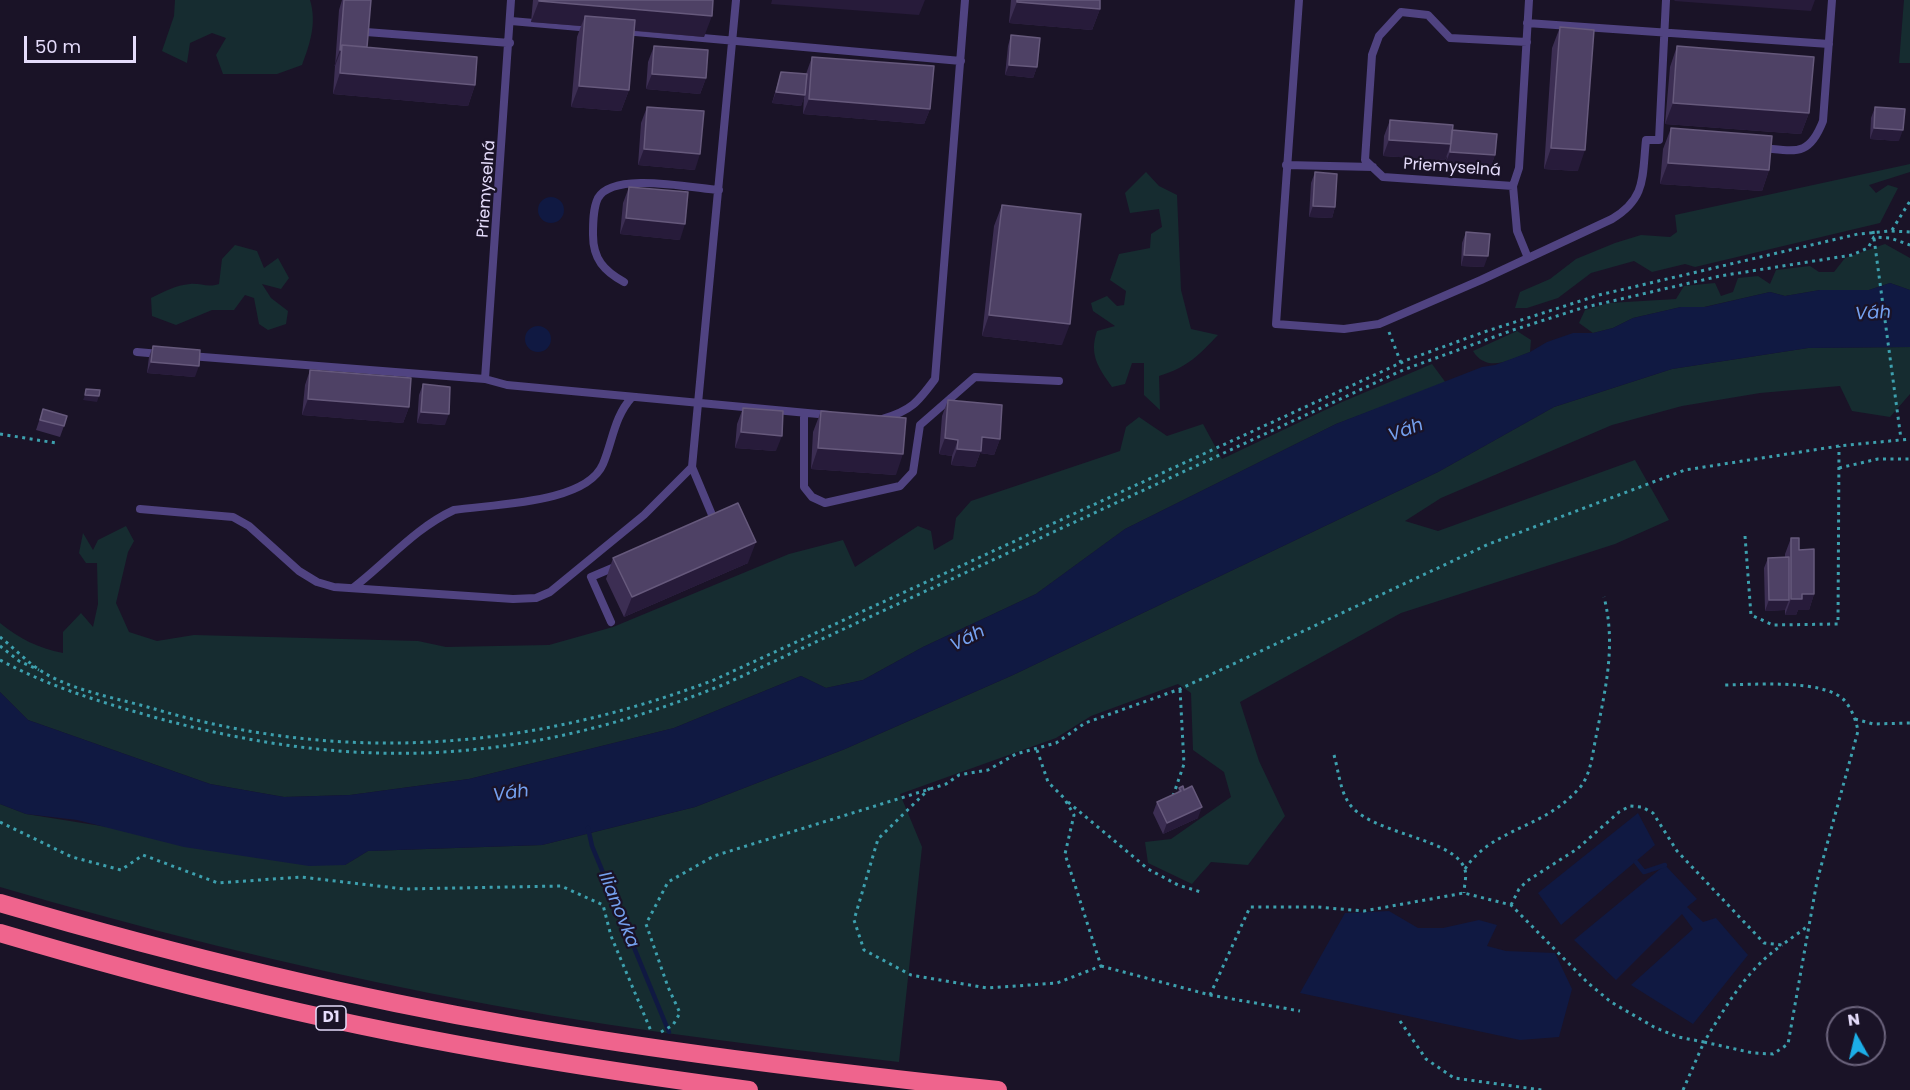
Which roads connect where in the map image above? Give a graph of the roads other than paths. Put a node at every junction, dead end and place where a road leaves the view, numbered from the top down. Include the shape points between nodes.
1 (511, 0) edge
2 (736, 0) edge
3 (965, 0) edge
4 (1299, 0) edge
5 (1528, 0) edge
6 (1666, 0) edge
7 (1832, 0) edge
8 (512, 21) junction
9 (1527, 23) junction
10 (605, 29) edge
11 (616, 30) edge
12 (366, 32) edge
13 (1665, 33) junction
14 (733, 40) junction
15 (1527, 42) junction
16 (510, 43) junction
17 (1829, 44) junction
18 (961, 61) junction
19 (1659, 140) junction
20 (1670, 141) edge
21 (1749, 147) edge
22 (1286, 165) junction
23 (1373, 167) junction
24 (1513, 186) junction
25 (719, 190) junction
26 (1528, 258) junction
27 (624, 282) dead end
28 (137, 352) dead end
29 (171, 355) edge
30 (182, 356) edge
31 (485, 379) junction
32 (1059, 381) dead end
33 (632, 397) junction
34 (698, 403) junction
35 (804, 412) junction
36 (837, 415) edge
37 (869, 418) edge
38 (692, 467) junction
39 (140, 509) dead end
40 (705, 526) edge
41 (622, 563) edge
42 (353, 588) junction
43 (610, 622) dead end
44 (0, 903) edge
45 (0, 933) edge
46 (749, 1090) edge
47 (998, 1090) edge

1 - 8 lane, Priemyselná
2 - 14 lane
3 - 18 lane
4 - 22 lane
5 - 9 lane, Priemyselná
6 - 13 lane
7 - 17 lane
8 - 10 lane
8 - 16 lane, Priemyselná
9 - 13 lane
9 - 15 lane, Priemyselná
11 - 14 lane
12 - 16 lane
13 - 17 lane
13 - 19 lane
14 - 18 lane
14 - 25 lane
15 - 23 lane via 1450,38 1428,15 1401,12 1379,36 1372,55 1365,159
15 - 24 lane, Priemyselná via 1519,168
16 - 31 lane, Priemyselná
17 - 21 lane via 1823,121 1810,146 1794,151
18 - 37 lane via 935,378 905,413
19 - 20 lane
19 - 26 lane via 1646,140 1639,192 1629,207 1612,219
22 - 23 lane
22 - 26 lane via 1276,324 1344,329 1384,322
23 - 24 lane, Priemyselná via 1383,177
24 - 26 lane via 1517,231
25 - 27 lane via 628,182 605,190 598,198 594,214 595,252 600,264
25 - 34 lane
28 - 29 lane
30 - 31 lane
31 - 33 lane via 507,385
32 - 35 lane via 975,377 920,425 913,472 900,486 825,503 812,497 804,487
33 - 34 lane
33 - 42 lane via 621,409 595,479 553,496 454,510 424,526
34 - 35 lane
34 - 38 lane
35 - 36 lane
38 - 40 lane via 715,522
38 - 42 lane via 644,515 550,592 536,598
39 - 42 lane via 233,517 317,582
41 - 43 lane via 591,577
44 - 47 highway, D1 via 244,970 517,1026 655,1037 709,1056
45 - 46 highway, D1 via 238,998 364,1026 516,1055

